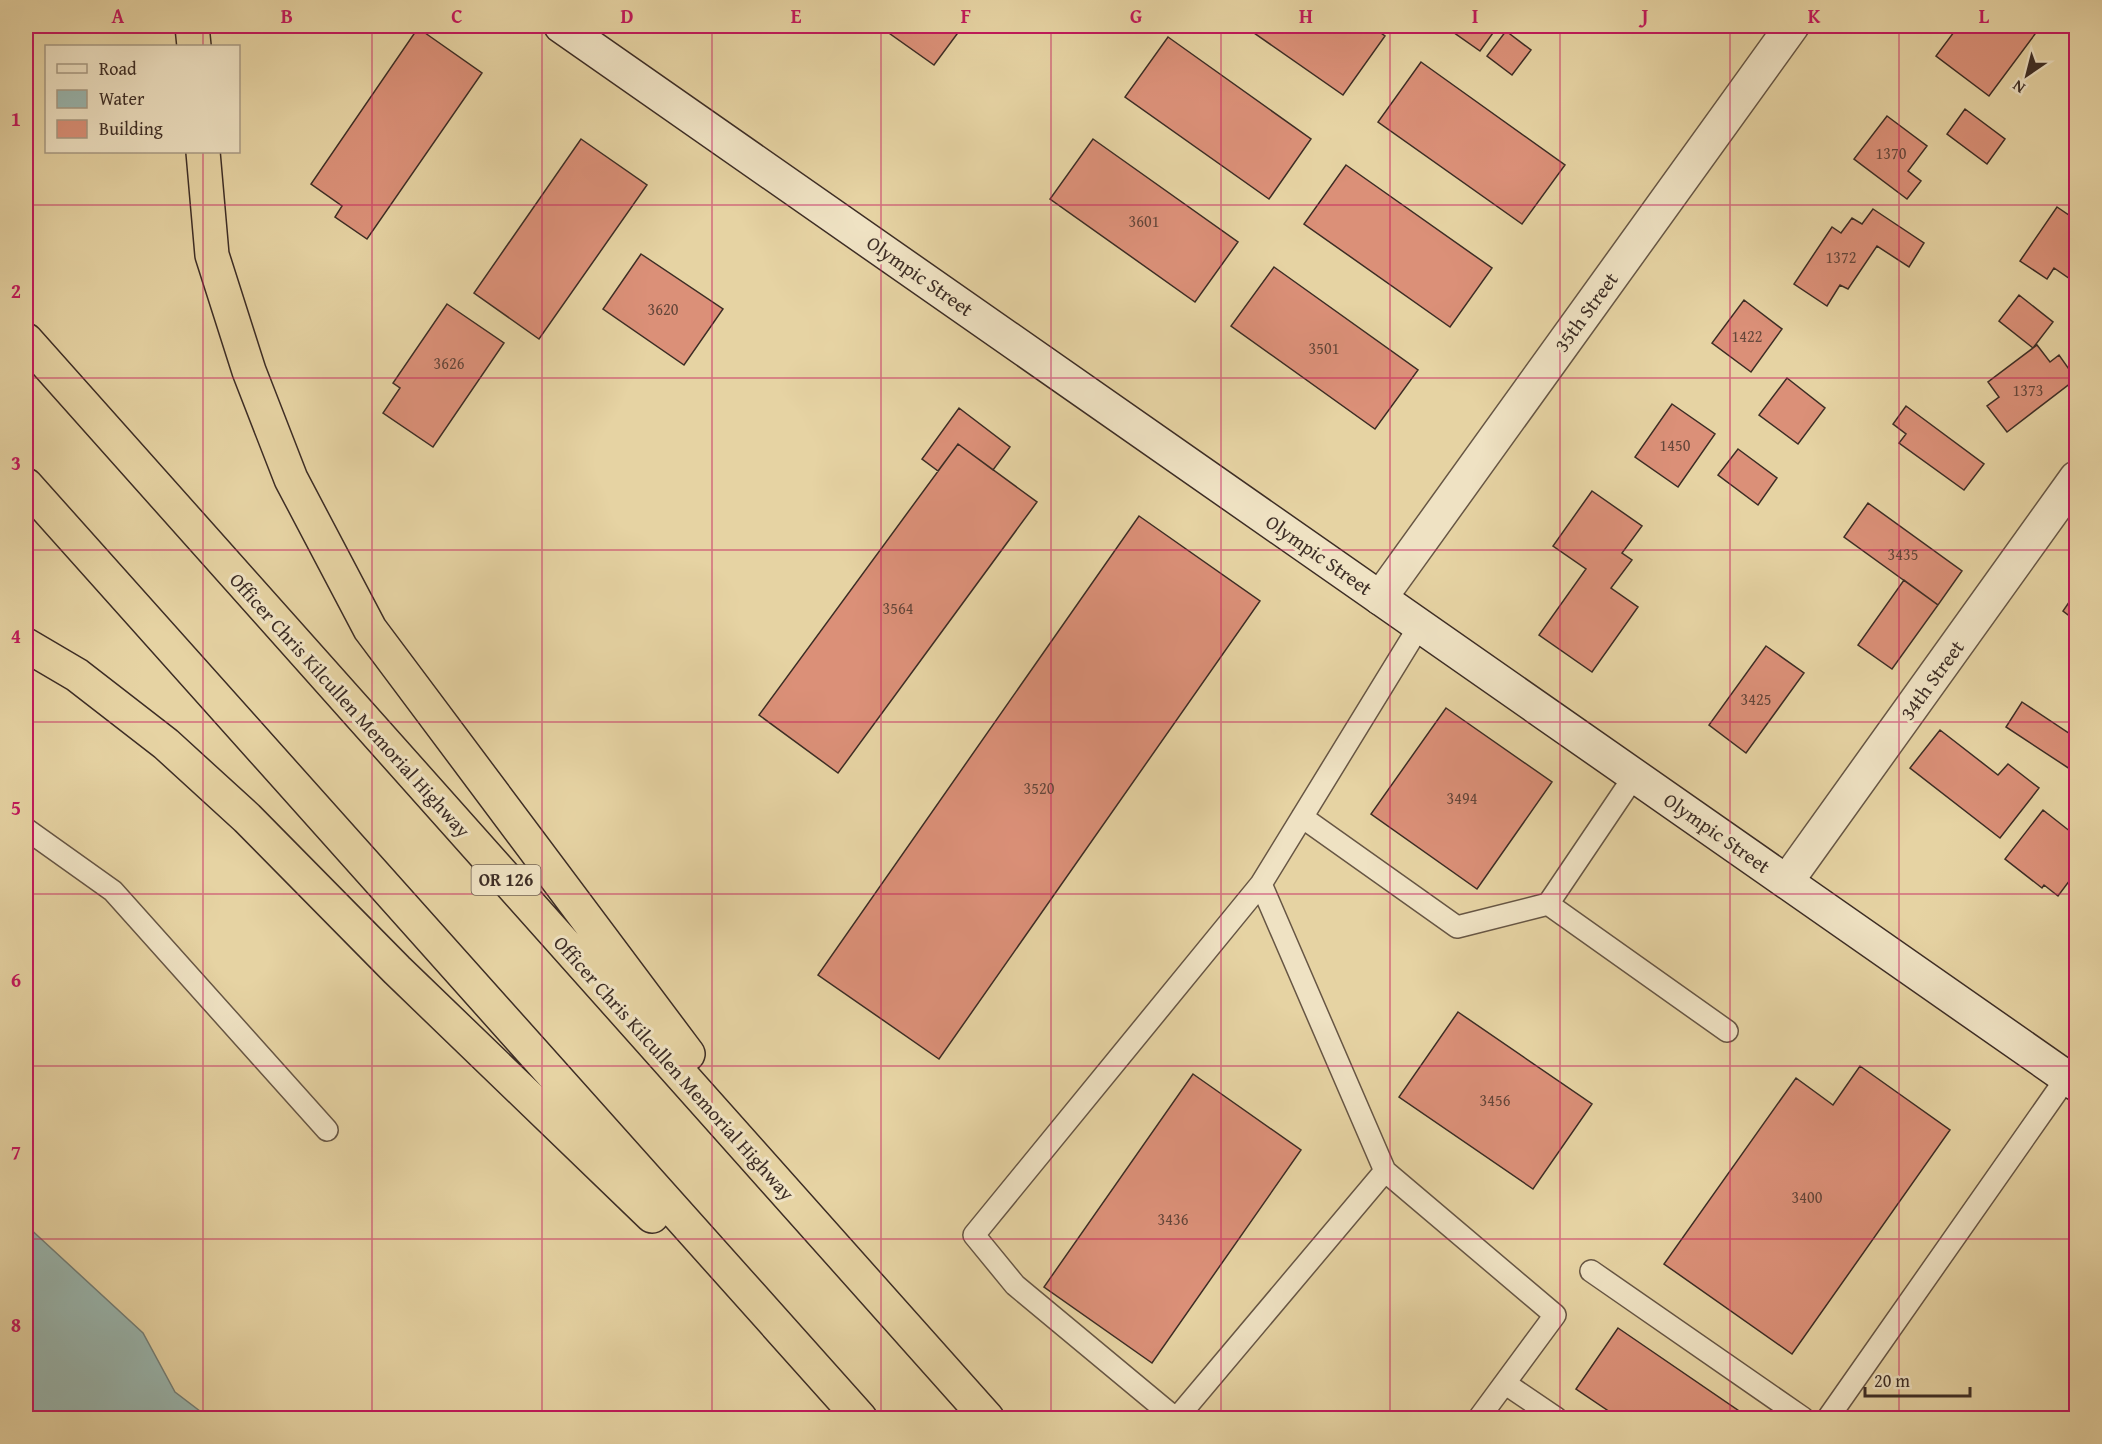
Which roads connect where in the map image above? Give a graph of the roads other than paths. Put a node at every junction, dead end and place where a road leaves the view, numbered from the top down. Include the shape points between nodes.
1 (192, 26) edge
2 (561, 26) edge
3 (1792, 26) edge
4 (194, 45) edge
5 (203, 153) edge
6 (26, 340) edge
7 (2076, 478) edge
8 (26, 485) edge
9 (1380, 598) junction
10 (1419, 625) junction
11 (26, 645) edge
12 (1635, 775) junction
13 (1302, 817) junction
14 (26, 830) edge
15 (1787, 881) junction
16 (1261, 884) junction
17 (1548, 904) junction
18 (1727, 1031) dead end
19 (2072, 1081) edge
20 (327, 1130) dead end
21 (1384, 1171) junction
22 (822, 1233) junction
23 (1591, 1271) dead end
24 (1506, 1384) junction
25 (851, 1409) edge
26 (987, 1419) edge
27 (1176, 1419) edge
28 (1479, 1419) edge
29 (1556, 1419) edge
30 (1803, 1419) edge
31 (1828, 1419) edge

1 - 4 highway
2 - 9 main road, Olympic Street
3 - 9 main road, 35th Street
5 - 22 highway via 212,255 249,371 291,479 370,628
6 - 22 highway, Officer Chris Kilcullen Memorial Highway / OR 126
7 - 15 main road, 34th Street
8 - 25 highway
9 - 10 main road, Olympic Street
10 - 12 main road, Olympic Street
10 - 13 lane
11 - 25 highway via 77,675 149,730 239,810 397,970
12 - 15 main road, Olympic Street
12 - 17 lane
13 - 16 lane
13 - 17 lane via 1457,927
14 - 20 lane via 113,891
15 - 19 main road, Olympic Street
16 - 21 lane
16 - 27 lane via 974,1235 1015,1285
17 - 18 lane
19 - 31 lane
21 - 24 lane via 1555,1315
21 - 27 lane
22 - 26 highway, Officer Chris Kilcullen Memorial Highway / OR 126
23 - 30 lane
24 - 28 lane
24 - 29 lane

